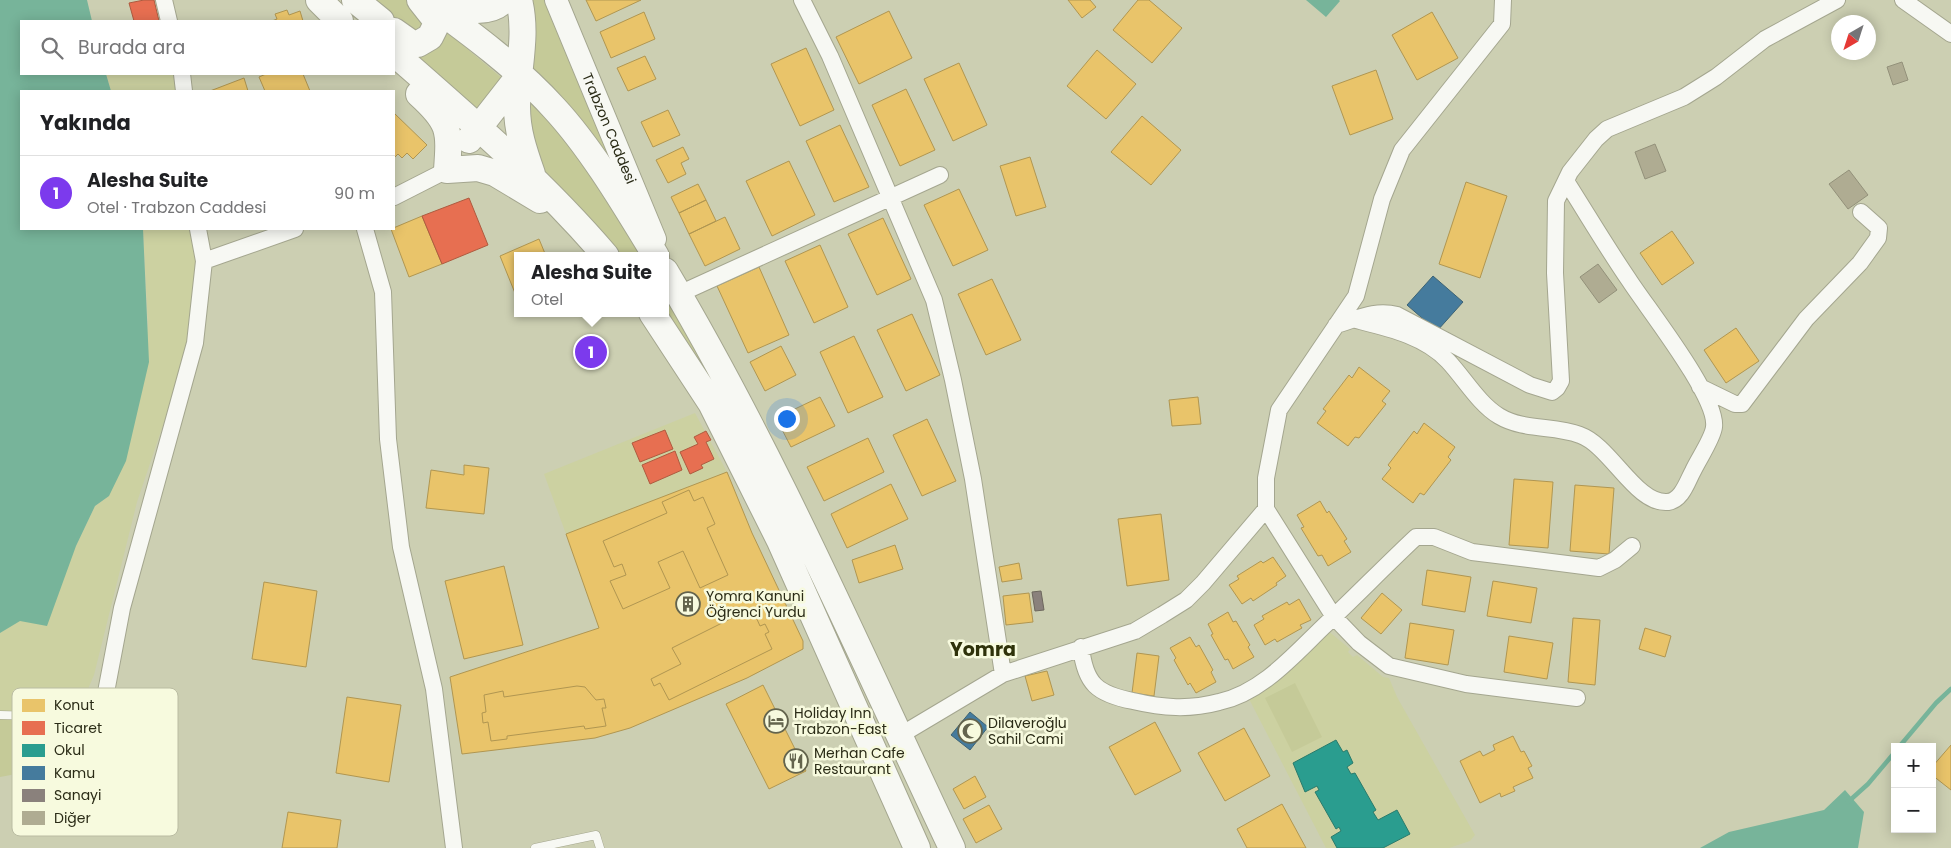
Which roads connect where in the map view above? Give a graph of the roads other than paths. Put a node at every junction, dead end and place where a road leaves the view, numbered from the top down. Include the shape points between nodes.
1 (164, 0) edge
2 (319, 0) edge
3 (333, 0) edge
4 (355, 0) edge
5 (420, 0) edge
6 (425, 0) edge
7 (435, 0) edge
8 (504, 0) edge
9 (519, 0) edge
10 (556, 0) edge
11 (802, 0) edge
12 (1503, 0) edge
13 (1837, 0) edge
14 (1903, 0) edge
15 (170, 20) edge
16 (339, 20) edge
17 (357, 20) edge
18 (380, 20) edge
19 (395, 32) edge
20 (1951, 34) edge
21 (395, 54) edge
22 (395, 71) edge
23 (182, 75) edge
24 (519, 76) junction
25 (184, 90) edge
26 (478, 127) junction
27 (447, 170) junction
28 (940, 175) dead end
29 (532, 177) junction
30 (1566, 182) junction
31 (395, 196) edge
32 (891, 196) junction
33 (1862, 212) dead end
34 (580, 225) junction
35 (198, 230) edge
36 (292, 230) edge
37 (365, 230) edge
38 (603, 252) edge
39 (653, 252) edge
40 (661, 252) edge
41 (204, 261) junction
42 (669, 271) edge
43 (669, 278) edge
44 (678, 294) junction
45 (655, 317) edge
46 (1356, 320) junction
47 (1336, 325) junction
48 (1700, 387) junction
49 (1266, 509) junction
50 (1632, 546) dead end
51 (1334, 617) junction
52 (1081, 647) junction
53 (1002, 674) junction
54 (107, 688) edge
55 (1577, 698) dead end
56 (899, 736) junction
57 (454, 848) edge
58 (536, 848) edge
59 (600, 848) edge
60 (917, 848) edge
61 (952, 848) edge

1 - 15 street
2 - 16 highway
3 - 17 highway
4 - 18 highway
5 - 19 highway via 435,20 430,37 418,44 411,43
6 - 24 highway
7 - 8 highway via 475,10 490,9
9 - 24 highway via 524,40
10 - 40 main road, Trabzon Caddesi
11 - 32 street
12 - 47 street via 1502,24 1402,150 1382,199 1356,296
13 - 30 street via 1765,39 1684,97 1607,129 1581,156
14 - 20 street
21 - 26 highway
22 - 27 highway via 441,116 447,126
23 - 25 street
24 - 26 highway
24 - 29 highway via 519,136
24 - 39 highway via 554,108 601,170
26 - 27 highway
26 - 29 highway
27 - 31 street
27 - 34 highway via 478,168 494,172
28 - 32 street
29 - 34 highway
30 - 46 street via 1556,201 1555,273 1561,381 1552,392 1530,385 1397,315 1385,311
30 - 48 street
32 - 44 street
32 - 53 street via 934,300 953,380 973,479
33 - 48 street via 1879,228 1878,238 1860,263 1806,318 1742,404 1735,404
34 - 38 highway
35 - 41 street
36 - 41 street
37 - 57 street via 383,292 388,439 401,547 434,689
41 - 54 street via 195,343 122,608
42 - 44 main road
43 - 44 highway
44 - 56 highway via 738,397
45 - 60 highway via 716,411 780,542
46 - 47 street
46 - 48 street via 1408,335 1437,350 1496,415 1510,422 1580,434 1596,443 1651,499 1668,502 1680,496 1714,427 1710,406
47 - 49 street via 1279,410 1266,478
49 - 51 street
49 - 52 street via 1186,600 1135,631
50 - 51 street via 1599,568 1472,552 1434,537 1416,537
51 - 52 street via 1259,685 1220,702 1185,708 1161,707 1103,691 1089,680 1083,666
51 - 55 street via 1359,643 1389,666 1466,684
52 - 53 street
53 - 56 street
56 - 61 highway
58 - 59 lane via 596,834

